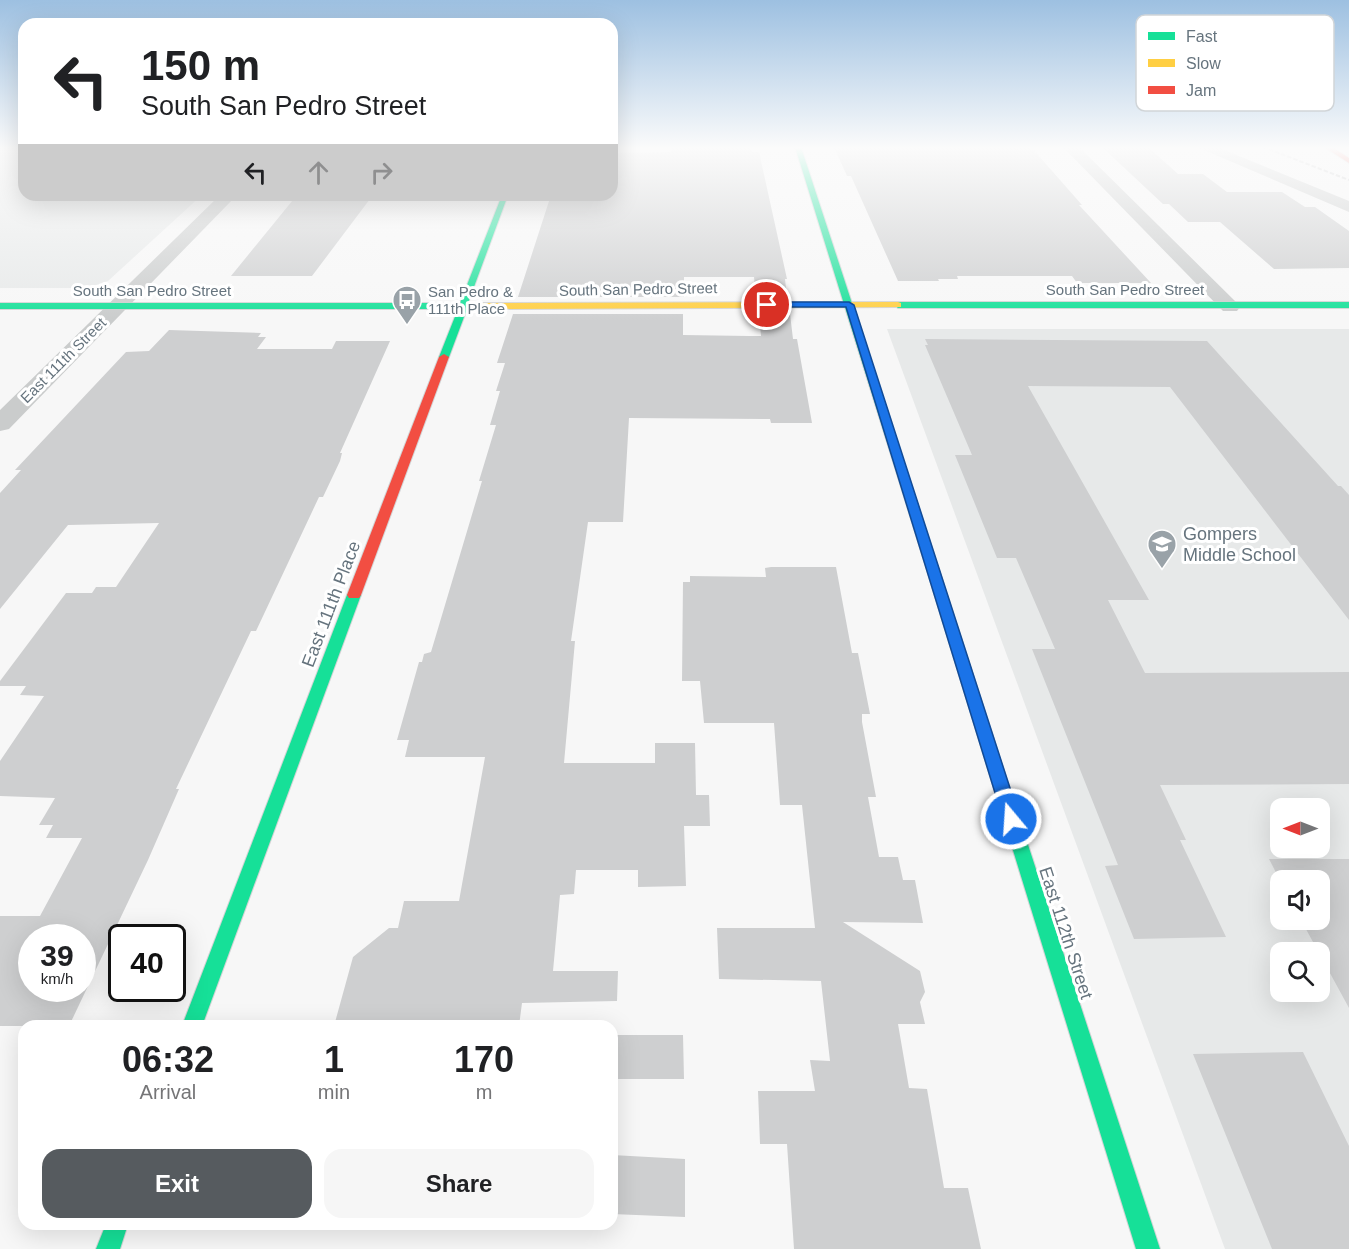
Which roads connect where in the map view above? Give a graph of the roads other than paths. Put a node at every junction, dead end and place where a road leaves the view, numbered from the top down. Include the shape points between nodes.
1 (219, 205) edge
2 (501, 205) edge
3 (817, 205) edge
4 (1128, 205) edge
5 (849, 305) junction
6 (0, 306) edge
7 (1349, 306) edge
8 (117, 307) junction
9 (462, 307) junction
10 (1230, 307) junction
11 (0, 424) edge
12 (194, 1020) edge
13 (115, 1230) edge
14 (108, 1249) edge
15 (1148, 1249) edge

1 - 8 street, East 111th Street
2 - 9 street, East 111th Place
3 - 5 street, East 112th Street
4 - 10 street
5 - 9 street, South San Pedro Street
5 - 10 street, South San Pedro Street
5 - 15 street, East 112th Street
6 - 8 street, South San Pedro Street
7 - 10 street, South San Pedro Street
8 - 9 street, South San Pedro Street
8 - 11 street, East 111th Street
9 - 12 street, East 111th Place
13 - 14 street

